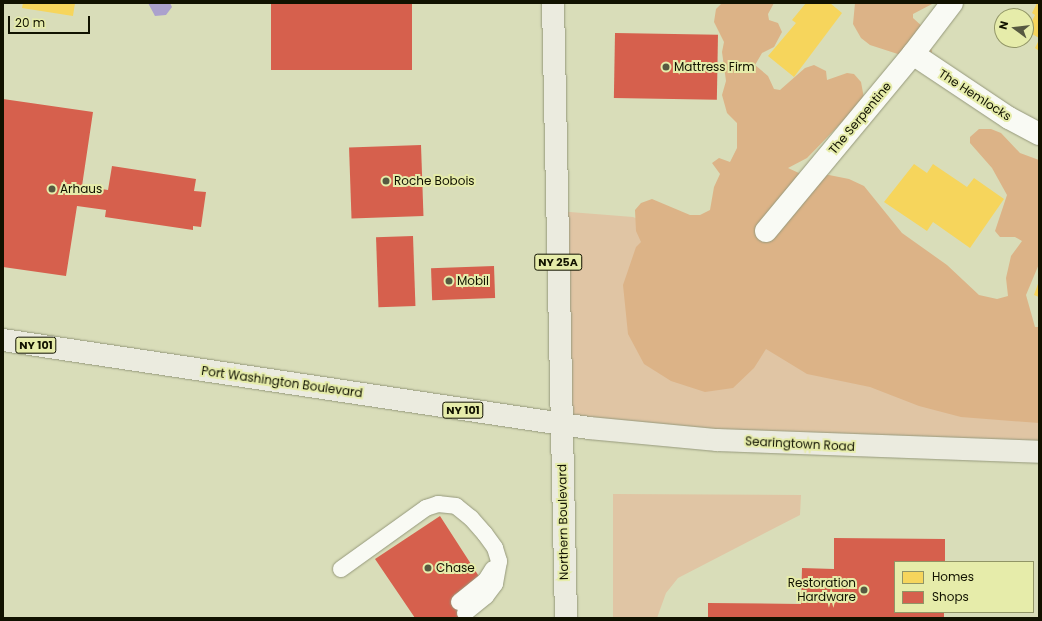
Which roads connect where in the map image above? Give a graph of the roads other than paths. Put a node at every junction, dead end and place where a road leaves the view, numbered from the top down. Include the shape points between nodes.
1 (553, 3) edge
2 (952, 3) edge
3 (913, 54) junction
4 (1039, 134) edge
5 (766, 231) dead end
6 (3, 340) edge
7 (561, 425) junction
8 (1039, 452) edge
9 (497, 554) junction
10 (341, 569) dead end
11 (467, 611) edge
12 (566, 618) edge

1 - 7 main road, NY 25A
2 - 3 street, The Serpentine
3 - 4 street, The Hemlocks via 1009,118
3 - 5 street, The Serpentine
6 - 7 main road, Port Washington Boulevard / NY 101
7 - 8 main road, Searingtown Road via 717,440
7 - 12 main road, Northern Boulevard / NY 25A
9 - 10 lane via 484,534 462,511 449,504 438,504 426,508
9 - 11 lane via 486,580
9 - 11 lane via 495,584 486,596

